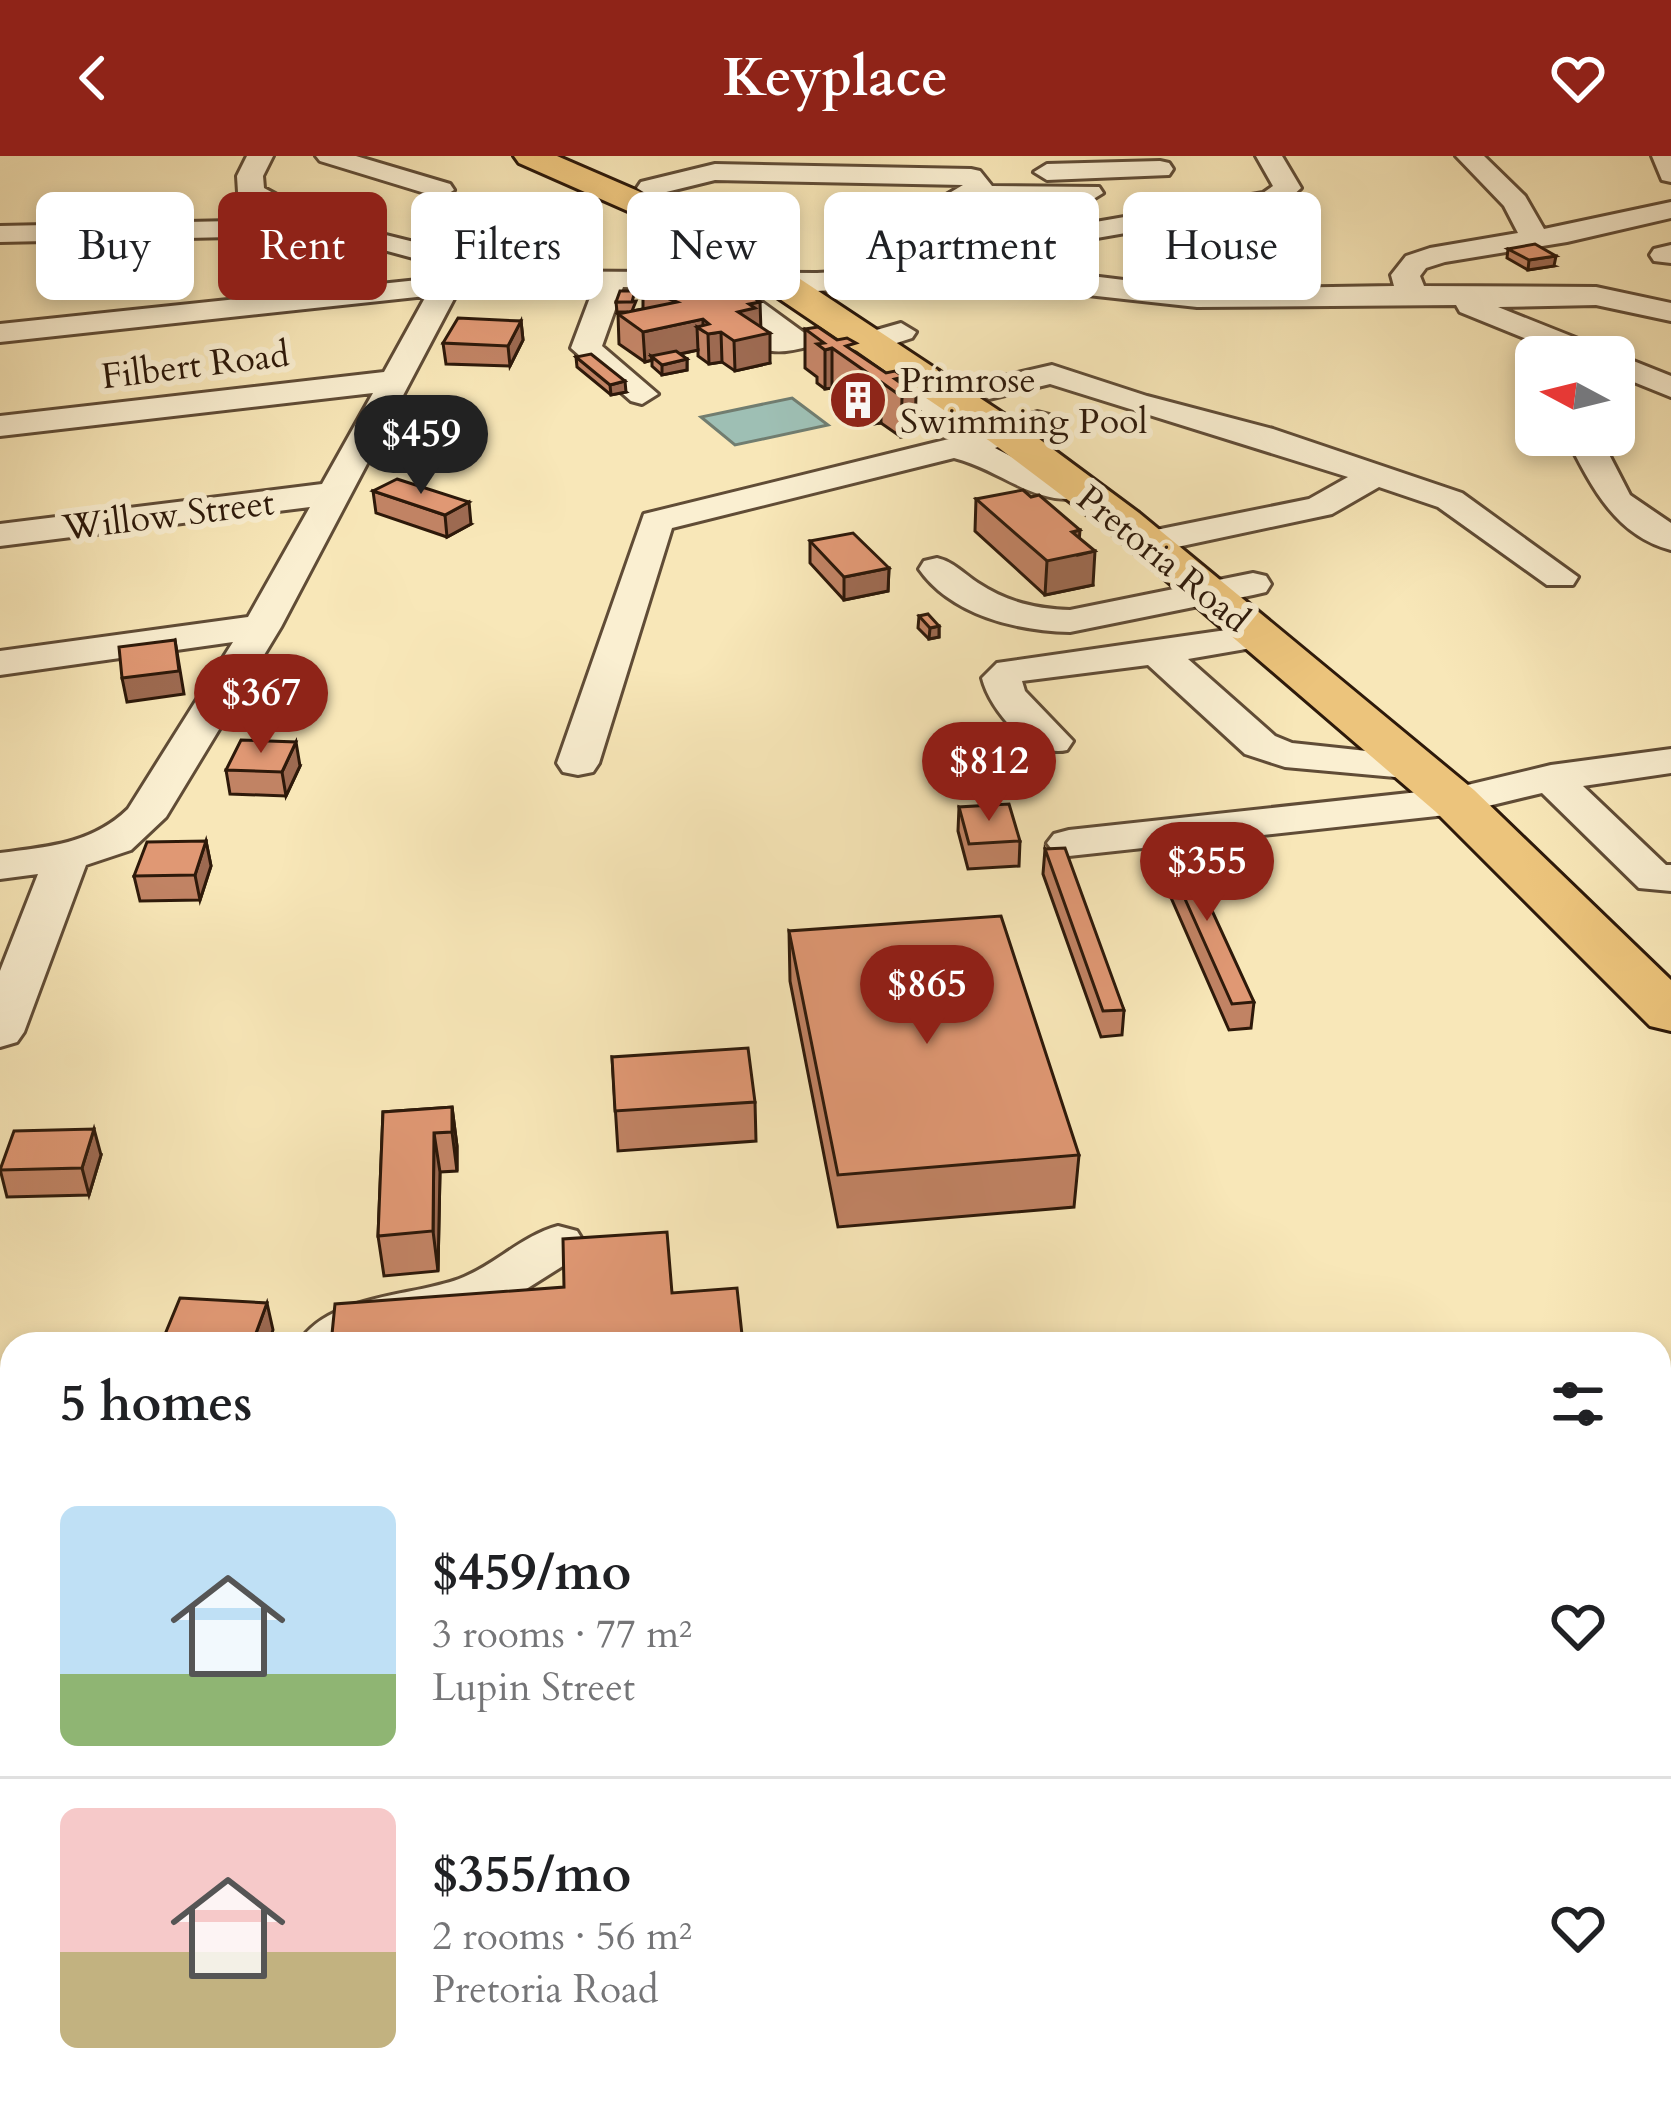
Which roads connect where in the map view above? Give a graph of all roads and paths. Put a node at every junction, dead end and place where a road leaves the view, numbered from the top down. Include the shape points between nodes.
1 (260, 156) edge
2 (329, 156) edge
3 (901, 156) edge
4 (1269, 156) edge
5 (1469, 156) edge
6 (1665, 156) edge
7 (557, 158) edge
8 (1160, 169) dead end
9 (978, 171) edge
10 (932, 174) junction
11 (1671, 174) edge
12 (650, 188) junction
13 (442, 190) dead end
14 (251, 192) edge
15 (656, 192) edge
16 (903, 192) edge
17 (1085, 192) edge
18 (627, 196) edge
19 (1671, 210) edge
20 (218, 228) edge
21 (1099, 229) edge
22 (0, 234) edge
23 (1535, 238) junction
24 (411, 280) edge
25 (800, 284) edge
26 (603, 285) edge
27 (609, 286) junction
28 (627, 286) edge
29 (1099, 287) edge
30 (627, 288) edge
31 (1412, 294) junction
32 (708, 297) joint
33 (1461, 297) junction
34 (441, 300) edge
35 (1671, 312) edge
36 (1516, 327) junction
37 (0, 333) edge
38 (883, 336) junction
39 (1541, 336) edge
40 (1515, 340) edge
41 (1635, 371) edge
42 (400, 380) junction
43 (1668, 384) edge
44 (989, 389) junction
45 (642, 394) dead end
46 (0, 426) edge
47 (995, 436) junction
48 (1593, 456) edge
49 (1375, 475) junction
50 (336, 493) junction
51 (0, 535) edge
52 (1169, 538) junction
53 (1671, 539) edge
54 (937, 569) dead end
55 (1560, 577) dead end
56 (1232, 589) junction
57 (262, 627) junction
58 (1262, 636) junction
59 (1157, 652) junction
60 (0, 663) edge
61 (1053, 741) dead end
62 (1671, 761) edge
63 (578, 764) dead end
64 (1417, 767) junction
65 (1551, 778) junction
66 (1475, 796) junction
67 (1069, 843) dead end
68 (68, 855) junction
69 (0, 866) edge
70 (1666, 885) edge
71 (1671, 956) edge
72 (1671, 1013) edge
73 (0, 1032) edge
74 (558, 1244) edge
75 (350, 1332) edge

1 - 14 street
2 - 13 street
3 - 10 street
4 - 21 street via 1288,188 1271,200
5 - 23 street via 1516,202
6 - 11 street
7 - 12 main road, Pretoria Road
7 - 18 main road, Pretoria Road
8 - 9 street
9 - 10 street
9 - 16 street
9 - 17 street
10 - 12 street via 715,172
12 - 15 main road, Pretoria Road
19 - 23 street
20 - 22 street
23 - 31 street via 1416,262 1405,274
24 - 37 street
25 - 38 main road, Pretoria Road
26 - 27 street
27 - 28 street
27 - 30 street
27 - 45 street via 586,348
29 - 31 street via 1197,298
31 - 33 street
32 - 32 street via 746,303 799,340 777,346
33 - 35 street via 1596,296
33 - 36 street
34 - 42 street
36 - 39 street
36 - 40 street via 1508,334
38 - 44 main road, Pretoria Road
38 - 47 main road, Pretoria Road
41 - 43 street
42 - 46 street, Filbert Road
42 - 50 street
44 - 47 main road, Pretoria Road
44 - 49 street via 1058,360
47 - 52 main road, Pretoria Road
47 - 52 main road, Pretoria Road
47 - 63 street via 656,521
48 - 53 street via 1616,501
49 - 52 street via 1320,507
49 - 55 street via 1450,500
50 - 51 street, Willow Street
50 - 57 street
52 - 56 main road, Pretoria Road
54 - 56 street via 1003,612 1042,622
56 - 58 main road, Pretoria Road
56 - 66 main road, Pretoria Road via 1438,735
57 - 60 street
57 - 68 street via 146,817 118,838
58 - 59 street
58 - 64 main road, Pretoria Road
59 - 61 street via 1002,678 1006,695
59 - 64 street via 1260,745 1307,759
62 - 65 street
64 - 66 main road, Pretoria Road
65 - 66 street
65 - 70 street
66 - 67 street
66 - 71 main road, Pretoria Road
66 - 72 main road, Pretoria Road
68 - 69 street
68 - 73 street
74 - 75 street via 481,1292

